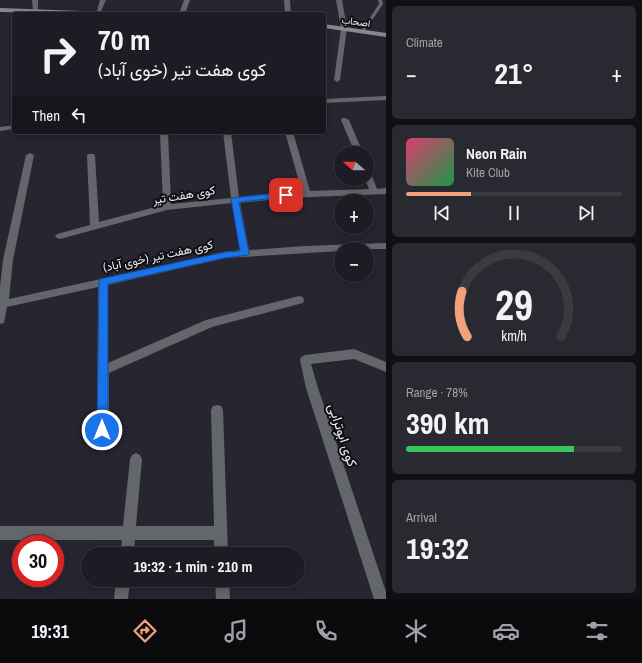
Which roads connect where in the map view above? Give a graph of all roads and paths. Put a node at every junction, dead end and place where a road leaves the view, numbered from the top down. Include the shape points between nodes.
1 (34, 0) edge
2 (103, 0) edge
3 (187, 0) edge
4 (287, 0) edge
5 (340, 0) edge
6 (380, 0) edge
7 (0, 10) edge
8 (36, 11) junction
9 (67, 12) edge
10 (98, 12) edge
11 (183, 12) edge
12 (288, 12) edge
13 (326, 26) edge
14 (344, 28) junction
15 (363, 31) junction
16 (386, 35) edge
17 (337, 80) dead end
18 (386, 98) edge
19 (326, 100) edge
20 (345, 120) dead end
21 (12, 127) edge
22 (0, 128) edge
23 (164, 134) edge
24 (227, 134) edge
25 (290, 134) edge
26 (355, 146) edge
27 (30, 155) dead end
28 (91, 156) dead end
29 (372, 186) edge
30 (374, 191) junction
31 (386, 191) edge
32 (307, 194) junction
33 (235, 199) junction
34 (167, 207) junction
35 (95, 226) junction
36 (60, 236) dead end
37 (386, 246) edge
38 (245, 253) junction
39 (103, 282) junction
40 (299, 300) dead end
41 (3, 304) junction
42 (0, 320) edge
43 (386, 367) edge
44 (103, 370) junction
45 (217, 410) dead end
46 (102, 430) dead end
47 (136, 459) dead end
48 (130, 532) junction
49 (0, 533) edge
50 (221, 533) junction
51 (128, 547) edge
52 (221, 547) edge
53 (122, 587) edge
54 (222, 587) edge
55 (121, 599) edge
56 (223, 599) edge
57 (381, 599) edge

1 - 8 street
2 - 10 street
3 - 11 street
4 - 12 street
5 - 14 street
6 - 15 lane via 382,4
7 - 8 main road
8 - 9 main road
13 - 14 main road, اصحاب
14 - 15 main road, اصحاب
14 - 17 street
15 - 16 main road, اصحاب
18 - 19 street
20 - 26 street
21 - 22 street
23 - 34 street
24 - 33 street
25 - 32 street
27 - 41 street via 8,260
28 - 35 street
29 - 30 street
30 - 31 street, کوی هفت تیر
30 - 32 street, کوی هفت تیر
32 - 33 street, کوی هفت تیر
33 - 34 street, کوی هفت تیر
33 - 38 street
34 - 35 street, کوی هفت تیر
35 - 36 street, کوی هفت تیر
37 - 38 street, کوی هفت تیر (خوی آباد)
38 - 39 street, کوی هفت تیر (خوی آباد) via 225,255
39 - 41 street, کوی هفت تیر (خوی آباد)
39 - 44 street
40 - 44 street via 210,323
41 - 42 street
43 - 57 street, کوی ابوترابی via 354,354 305,360
44 - 46 street
45 - 50 street
47 - 48 street
48 - 49 street
48 - 50 street
48 - 51 street
50 - 52 street
53 - 55 street
54 - 56 street

